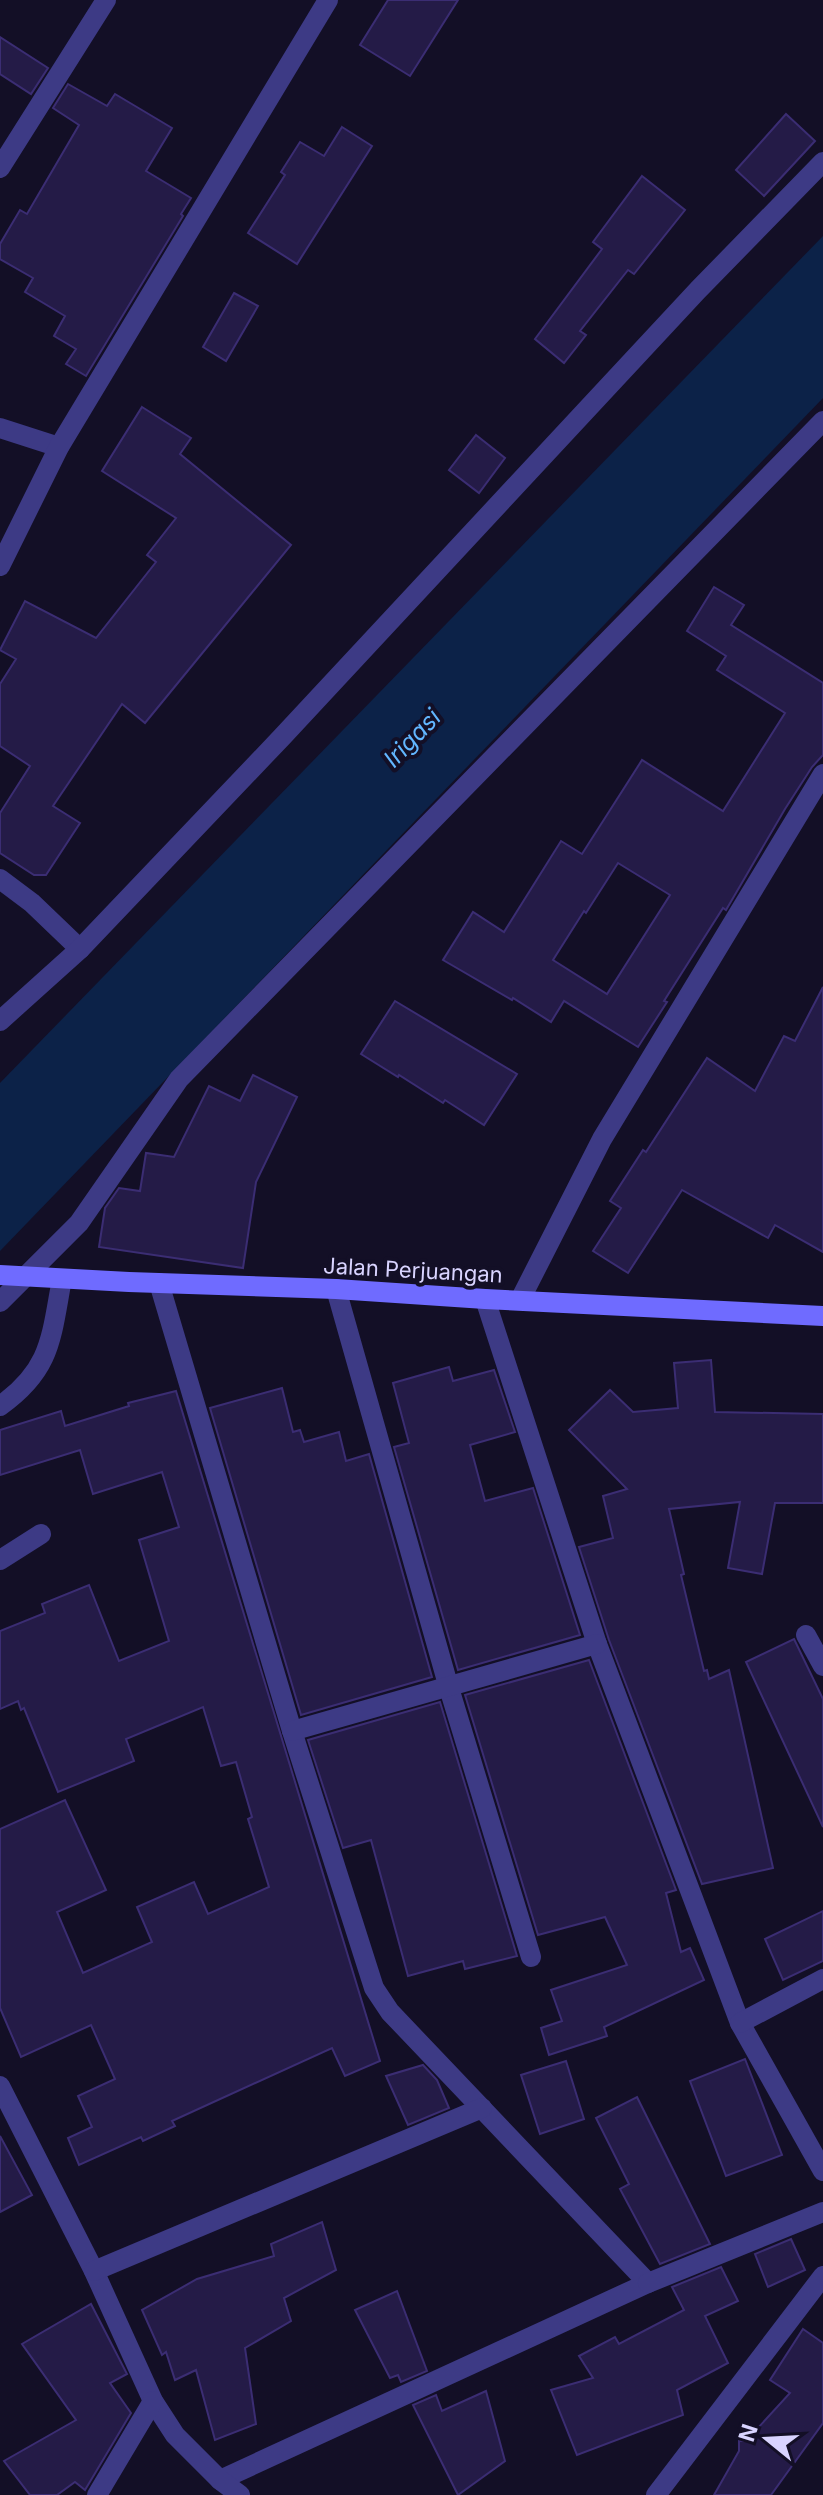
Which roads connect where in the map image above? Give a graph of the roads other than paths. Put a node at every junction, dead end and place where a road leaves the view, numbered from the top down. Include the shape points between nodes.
1 (106, 0) edge
2 (328, 0) edge
3 (823, 162) edge
4 (0, 168) edge
5 (823, 421) edge
6 (0, 428) edge
7 (59, 447) junction
8 (0, 566) edge
9 (823, 774) edge
10 (0, 879) edge
11 (80, 949) junction
12 (0, 1021) edge
13 (13, 1276) edge
14 (62, 1279) junction
15 (159, 1283) junction
16 (336, 1289) junction
17 (485, 1299) junction
18 (520, 1300) junction
19 (0, 1302) edge
20 (823, 1316) edge
21 (0, 1406) edge
22 (41, 1534) dead end
23 (0, 1560) edge
24 (806, 1635) dead end
25 (597, 1644) junction
26 (823, 1666) edge
27 (449, 1688) junction
28 (292, 1731) junction
29 (531, 1957) dead end
30 (823, 1979) edge
31 (740, 2023) junction
32 (0, 2086) edge
33 (482, 2108) junction
34 (823, 2171) edge
35 (823, 2212) edge
36 (94, 2271) junction
37 (823, 2276) edge
38 (648, 2283) junction
39 (153, 2401) junction
40 (220, 2480) junction
41 (97, 2495) edge
42 (240, 2495) edge
43 (656, 2495) edge

1 - 4 street
2 - 7 street
3 - 11 street
5 - 13 street via 179,1079 79,1223
6 - 7 street
7 - 8 street
9 - 18 street via 602,1139
10 - 11 street
11 - 12 street
13 - 14 main road, Jalan Perjuangan
13 - 19 street
14 - 15 main road, Jalan Perjuangan
14 - 21 street via 47,1352 21,1391
15 - 16 main road, Jalan Perjuangan
15 - 28 street
16 - 17 main road, Jalan Perjuangan
16 - 27 street
17 - 18 main road, Jalan Perjuangan
17 - 25 street
18 - 20 main road, Jalan Perjuangan
22 - 23 street
24 - 26 street
25 - 27 street
25 - 31 street
27 - 28 street
27 - 29 street
28 - 33 street via 374,1988 390,2012
30 - 31 street
31 - 34 street
32 - 36 street
33 - 36 street
33 - 38 street
35 - 38 street
36 - 39 street
37 - 43 street
38 - 40 street
39 - 40 street via 175,2435
39 - 41 street
40 - 42 street

